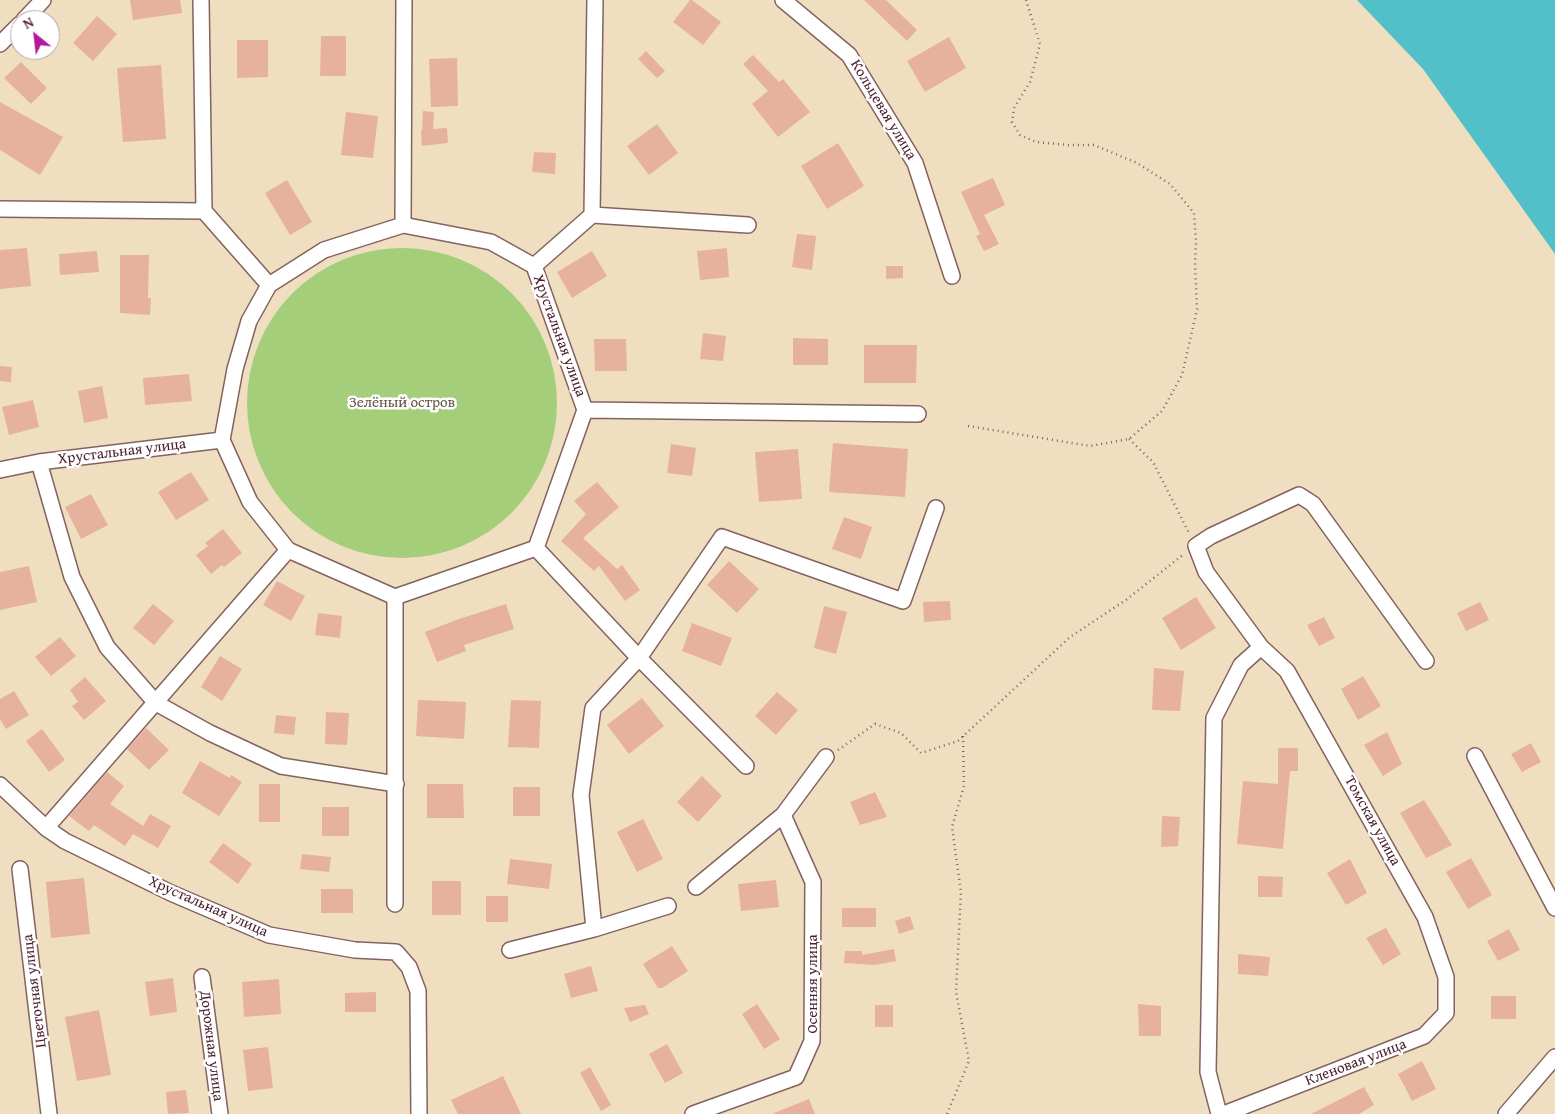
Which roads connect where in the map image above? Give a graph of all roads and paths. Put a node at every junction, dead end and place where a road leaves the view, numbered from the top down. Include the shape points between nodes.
1 (44, 0) edge
2 (201, 0) edge
3 (404, 0) edge
4 (595, 0) edge
5 (783, 0) edge
6 (1026, 0) edge
7 (34, 10) edge
8 (10, 34) edge
9 (0, 44) edge
10 (0, 209) edge
11 (204, 211) junction
12 (592, 215) junction
13 (403, 225) junction
14 (748, 225) dead end
15 (534, 266) junction
16 (952, 276) dead end
17 (269, 285) junction
18 (585, 410) junction
19 (918, 414) dead end
20 (968, 426) dead end
21 (1129, 439) junction
22 (222, 440) junction
23 (39, 462) junction
24 (0, 470) edge
25 (936, 508) dead end
26 (1196, 546) junction
27 (536, 548) junction
28 (288, 550) junction
29 (395, 597) junction
30 (1261, 647) junction
31 (639, 658) junction
32 (1426, 661) dead end
33 (156, 703) junction
34 (963, 736) junction
35 (1475, 756) dead end
36 (826, 757) joint
37 (746, 766) dead end
38 (396, 784) junction
39 (0, 785) edge
40 (783, 815) junction
41 (46, 828) junction
42 (20, 869) dead end
43 (696, 887) dead end
44 (395, 904) dead end
45 (668, 906) dead end
46 (1555, 908) edge
47 (594, 929) junction
48 (510, 950) dead end
49 (202, 977) dead end
50 (1446, 977) joint
51 (1555, 1056) edge
52 (49, 1114) edge
53 (220, 1114) edge
54 (420, 1114) edge
55 (693, 1114) edge
56 (947, 1114) edge
57 (1219, 1114) edge
58 (1224, 1114) edge
59 (1506, 1114) edge

1 - 7 street
2 - 11 street
3 - 13 street
4 - 12 street
5 - 16 street, Кольцевая улица via 848,55 900,138 915,163
6 - 21 path via 1040,44 1030,82 1014,108 1012,122 1020,134 1036,142 1094,145 1137,163 1170,184 1194,214 1197,309 1182,375 1162,411
8 - 9 street
10 - 11 street
11 - 17 street
12 - 14 street
12 - 15 street
13 - 15 street, Хрустальная улица via 491,242
13 - 17 street, Хрустальная улица via 324,250
15 - 18 street, Хрустальная улица
17 - 22 street, Хрустальная улица via 249,320 235,370
18 - 19 street
18 - 27 street, Хрустальная улица
20 - 21 path via 1090,446
21 - 26 path via 1153,462
22 - 23 street, Хрустальная улица
22 - 28 street via 250,502
23 - 24 street
23 - 33 street, Хрустальная улица via 72,577 108,647
25 - 31 street via 903,601 722,537
26 - 30 street, Томская улица via 1206,572
26 - 32 street via 1299,495 1313,504
26 - 34 path via 1126,600 1070,637
27 - 29 street
27 - 31 street
28 - 29 street
28 - 33 street
29 - 38 street
30 - 50 street, Томская улица via 1287,670 1425,917
30 - 57 street via 1241,665 1214,718 1208,1072
31 - 37 street
31 - 47 street via 593,708 581,795
33 - 38 street, Хрустальная улица via 281,766
33 - 41 street
34 - 36 path via 958,741 920,753 901,733 875,724
34 - 56 path via 964,786 952,827 962,892 956,992 969,1061
35 - 46 street
36 - 40 street
38 - 44 street
39 - 41 street, Хрустальная улица
40 - 43 street
40 - 55 street, Осенняя улица via 814,882 812,1041 796,1077
41 - 54 street, Хрустальная улица via 171,893 269,935 355,950 396,952 410,967 418,991
42 - 52 street, Цветочная улица
45 - 47 street
47 - 48 street
49 - 53 street, Дорожная улица
50 - 58 street, Кленовая улица via 1446,1012 1424,1036
51 - 59 street

